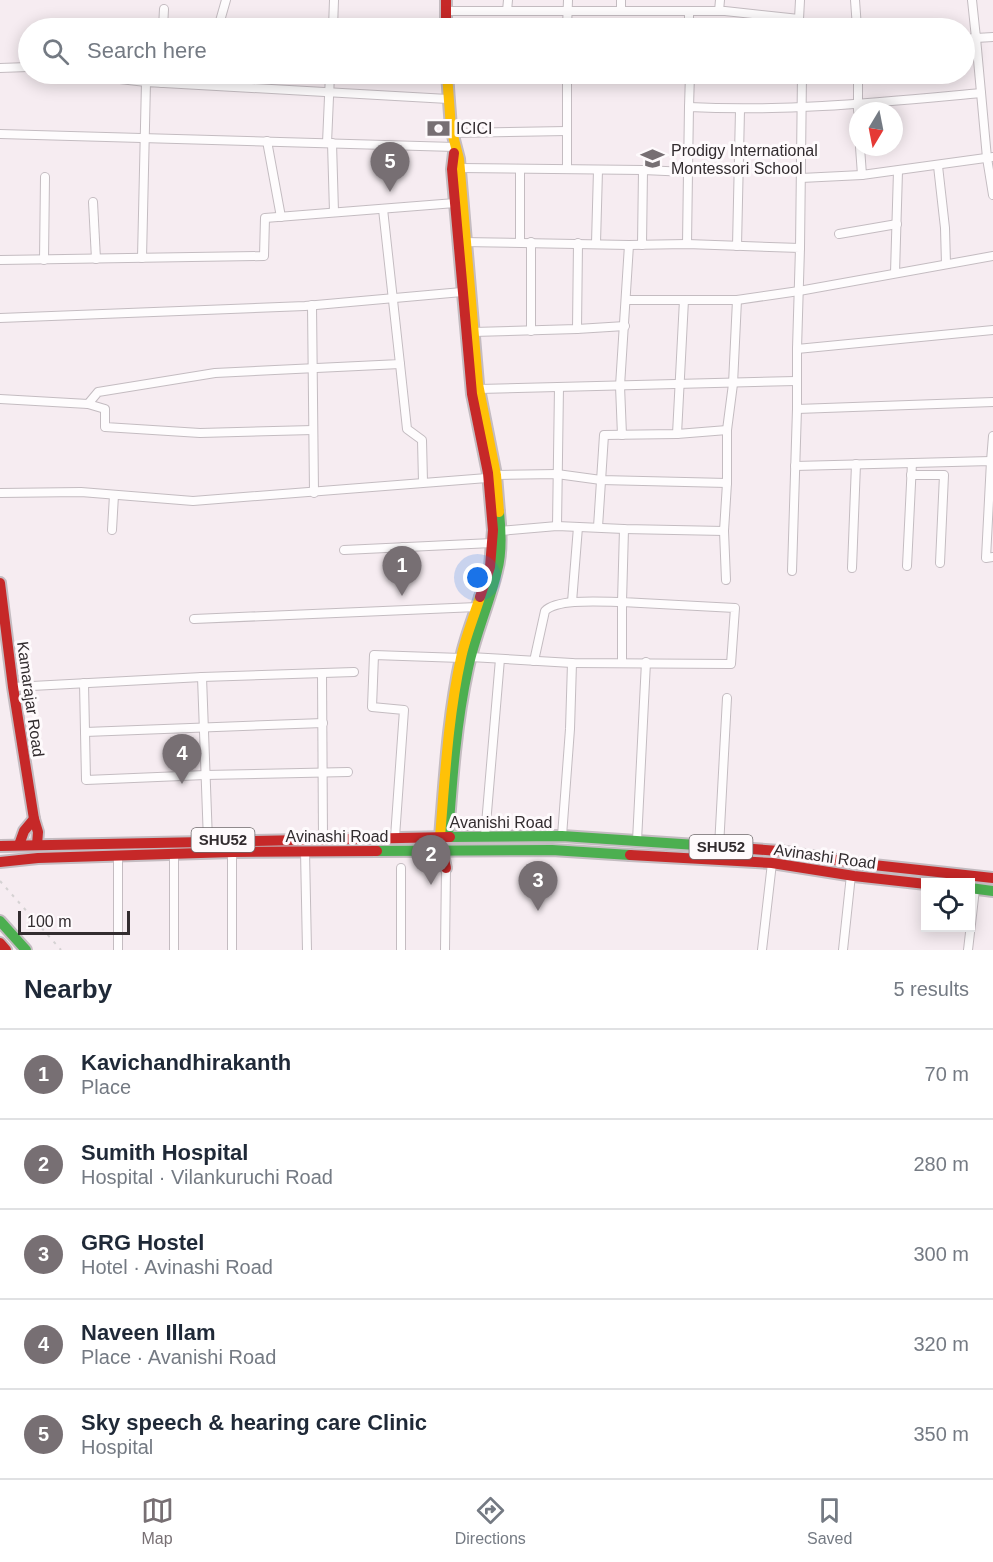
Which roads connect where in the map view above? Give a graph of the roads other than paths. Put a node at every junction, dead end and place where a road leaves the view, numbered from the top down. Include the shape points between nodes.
1 (226, 0) edge
2 (334, 0) edge
3 (508, 0) edge
4 (568, 0) edge
5 (621, 0) edge
6 (720, 0) edge
7 (800, 0) edge
8 (855, 0) edge
9 (972, 0) edge
10 (446, 6) edge
11 (164, 9) dead end
12 (507, 11) junction
13 (568, 11) junction
14 (621, 11) junction
15 (689, 11) junction
16 (719, 11) junction
17 (164, 18) edge
18 (221, 18) edge
19 (333, 18) edge
20 (568, 18) edge
21 (689, 18) edge
22 (789, 18) edge
23 (799, 18) edge
24 (856, 18) edge
25 (974, 18) edge
26 (975, 29) edge
27 (993, 37) edge
28 (976, 39) junction
29 (18, 67) edge
30 (0, 68) edge
31 (146, 84) edge
32 (181, 84) edge
33 (329, 84) edge
34 (447, 84) edge
35 (567, 84) edge
36 (690, 84) edge
37 (802, 84) edge
38 (858, 84) edge
39 (219, 86) joint
40 (328, 93) junction
41 (981, 93) junction
42 (447, 99) junction
43 (858, 102) edge
44 (903, 103) edge
45 (690, 107) junction
46 (849, 108) edge
47 (802, 109) junction
48 (740, 110) junction
49 (567, 132) junction
50 (453, 133) junction
51 (0, 134) edge
52 (144, 138) junction
53 (267, 141) junction
54 (329, 143) junction
55 (455, 147) junction
56 (861, 156) edge
57 (990, 157) edge
58 (938, 166) junction
59 (460, 168) junction
60 (520, 169) junction
61 (567, 169) junction
62 (598, 170) junction
63 (643, 170) junction
64 (898, 171) junction
65 (688, 172) junction
66 (862, 175) junction
67 (45, 177) dead end
68 (801, 178) junction
69 (993, 195) edge
70 (93, 202) dead end
71 (455, 203) junction
72 (383, 209) junction
73 (334, 213) junction
74 (281, 217) junction
75 (897, 224) junction
76 (839, 234) dead end
77 (462, 242) junction
78 (519, 242) junction
79 (531, 242) junction
80 (578, 243) junction
81 (596, 243) junction
82 (687, 244) junction
83 (629, 245) junction
84 (642, 245) junction
85 (737, 246) junction
86 (800, 249) junction
87 (993, 255) edge
88 (142, 258) junction
89 (96, 259) junction
90 (0, 260) edge
91 (44, 260) junction
92 (946, 264) junction
93 (895, 273) junction
94 (799, 291) junction
95 (462, 292) junction
96 (394, 298) junction
97 (627, 300) junction
98 (684, 300) junction
99 (737, 300) junction
100 (312, 305) junction
101 (0, 318) edge
102 (625, 326) junction
103 (577, 330) junction
104 (993, 330) edge
105 (531, 331) junction
106 (473, 332) junction
107 (797, 349) junction
108 (400, 364) junction
109 (313, 368) junction
110 (796, 381) junction
111 (733, 384) junction
112 (679, 385) junction
113 (620, 386) junction
114 (559, 387) junction
115 (478, 389) junction
116 (0, 399) edge
117 (993, 402) edge
118 (88, 404) junction
119 (797, 409) junction
120 (313, 430) junction
121 (727, 430) junction
122 (677, 434) junction
123 (622, 435) junction
124 (993, 436) edge
125 (991, 461) junction
126 (912, 463) junction
127 (856, 464) junction
128 (795, 466) junction
129 (557, 474) junction
130 (911, 475) junction
131 (492, 477) junction
132 (602, 480) junction
133 (423, 482) junction
134 (727, 483) junction
135 (0, 492) edge
136 (314, 493) junction
137 (114, 495) junction
138 (557, 526) junction
139 (578, 527) junction
140 (598, 528) junction
141 (112, 530) dead end
142 (624, 530) junction
143 (501, 531) junction
144 (724, 531) junction
145 (492, 543) junction
146 (403, 547) junction
147 (344, 550) dead end
148 (993, 557) edge
149 (940, 563) dead end
150 (907, 566) dead end
151 (852, 568) dead end
152 (792, 571) dead end
153 (403, 573) dead end
154 (726, 580) dead end
155 (0, 583) edge
156 (572, 602) junction
157 (622, 602) junction
158 (477, 607) junction
159 (194, 619) dead end
160 (3, 631) edge
161 (465, 658) junction
162 (500, 659) junction
163 (534, 661) junction
164 (622, 662) junction
165 (572, 663) junction
166 (646, 663) junction
167 (354, 672) dead end
168 (322, 674) junction
169 (202, 677) junction
170 (84, 683) junction
171 (13, 687) junction
172 (727, 698) dead end
173 (323, 723) junction
174 (204, 728) junction
175 (85, 732) junction
176 (348, 772) dead end
177 (323, 773) junction
178 (205, 775) junction
179 (34, 819) junction
180 (484, 836) junction
181 (562, 836) junction
182 (395, 837) junction
183 (444, 837) junction
184 (323, 838) junction
185 (251, 839) junction
186 (615, 840) junction
187 (208, 841) junction
188 (637, 841) junction
189 (183, 842) junction
190 (19, 845) junction
191 (37, 845) junction
192 (3, 846) edge
193 (718, 847) junction
194 (305, 851) junction
195 (445, 851) junction
196 (232, 852) junction
197 (251, 852) junction
198 (179, 854) junction
199 (614, 854) junction
200 (118, 856) junction
201 (0, 862) edge
202 (772, 863) junction
203 (401, 868) dead end
204 (446, 868) joint
205 (851, 875) junction
206 (993, 878) edge
207 (921, 883) edge
208 (975, 889) edge
209 (993, 891) edge
210 (0, 921) edge
211 (969, 932) edge
212 (0, 943) edge
213 (6, 950) edge
214 (26, 950) edge
215 (118, 950) edge
216 (174, 950) edge
217 (232, 950) edge
218 (307, 950) edge
219 (401, 950) edge
220 (445, 950) edge
221 (762, 950) edge
222 (843, 950) edge
223 (968, 950) edge

1 - 18 street
2 - 19 street
3 - 12 street
4 - 13 street
5 - 14 street
6 - 16 street
7 - 23 street
8 - 24 street
9 - 25 street
10 - 12 street
11 - 17 street
12 - 13 street
13 - 14 street
13 - 20 street
14 - 15 street
15 - 16 street
15 - 21 street
16 - 22 street
26 - 28 street
27 - 28 street
28 - 41 street
29 - 30 street
31 - 52 street
32 - 39 street
33 - 40 street
34 - 42 main road
35 - 49 street
36 - 45 street
37 - 47 street
38 - 43 street
39 - 40 street
40 - 42 street
40 - 54 street
41 - 44 street
41 - 57 street
42 - 50 main road
45 - 48 street
45 - 65 street
46 - 47 street
47 - 48 street
47 - 68 street
48 - 85 street
49 - 50 street
49 - 61 street
50 - 55 main road
51 - 52 street
52 - 53 street
52 - 88 street
53 - 54 street
53 - 74 street
54 - 55 street
54 - 73 street
55 - 59 main road
55 - 71 main road
56 - 66 street
57 - 58 street
57 - 69 street
58 - 64 street
58 - 92 street
59 - 60 street
59 - 77 main road
60 - 61 street
60 - 78 street
61 - 62 street
62 - 63 street
62 - 81 street
63 - 65 street
63 - 84 street
64 - 66 street
64 - 75 street
65 - 82 street
66 - 68 street
67 - 91 street
68 - 86 street
70 - 89 street
71 - 72 street
71 - 77 main road
72 - 73 street
72 - 96 street
73 - 74 street
74 - 88 street via 265,218 264,256
75 - 76 street
75 - 93 street
77 - 78 street
77 - 95 main road
77 - 106 main road
78 - 79 street
79 - 80 street
79 - 105 street
80 - 81 street
80 - 103 street
81 - 83 street
82 - 84 street
82 - 85 street
83 - 84 street
83 - 97 street
85 - 86 street
86 - 94 street
87 - 92 street
88 - 89 street
89 - 91 street
90 - 91 street
92 - 93 street
93 - 94 street
94 - 99 street
94 - 107 street
95 - 96 street
95 - 131 main road via 471,394
96 - 100 street
96 - 108 street
97 - 98 street
97 - 102 street
98 - 99 street
98 - 112 street
99 - 111 street
100 - 101 street
100 - 109 street
102 - 103 street
102 - 113 street
103 - 105 street
104 - 107 street
105 - 106 street
106 - 115 main road
107 - 110 street
108 - 109 street
108 - 133 street via 407,429 422,440
109 - 118 street via 215,373 98,392
109 - 120 street
110 - 111 street
110 - 119 street
111 - 112 street
111 - 121 street
112 - 113 street
112 - 122 street
113 - 114 street
113 - 123 street
114 - 115 street
114 - 129 street
115 - 131 main road
116 - 118 street
117 - 119 street
118 - 120 street via 105,409 105,427 200,433
119 - 128 street
120 - 136 street
121 - 122 street
121 - 134 street
122 - 123 street
123 - 132 street via 604,435
124 - 125 street
125 - 126 street
125 - 148 street via 986,558
126 - 127 street
126 - 130 street
127 - 128 street
127 - 151 street
128 - 152 street
129 - 131 street
129 - 132 street
129 - 138 street
130 - 149 street via 944,475
130 - 150 street
131 - 133 street
131 - 143 main road
131 - 145 main road
132 - 134 street
132 - 140 street
133 - 136 street
134 - 144 street
135 - 137 street
136 - 137 street via 192,501
137 - 141 street
138 - 139 street
138 - 143 street
139 - 140 street
139 - 156 street
140 - 142 street
142 - 144 street
142 - 157 street
143 - 161 main road via 498,569
144 - 154 street
145 - 146 street
145 - 158 main road via 490,567
146 - 147 street
146 - 153 street
155 - 160 main road, Kamarajar Road
156 - 157 street
156 - 163 street via 550,606 545,611
157 - 164 street
157 - 166 street via 735,608 731,664
158 - 159 street
158 - 161 main road
160 - 171 main road, Kamarajar Road
161 - 162 street
161 - 182 street via 374,654 372,707 404,710
161 - 183 main road via 446,759
162 - 163 street
162 - 180 street
163 - 165 street
164 - 165 street
164 - 166 street
165 - 181 street
166 - 188 street
167 - 168 street
168 - 169 street
168 - 173 street
169 - 170 street
169 - 174 street
170 - 171 street
170 - 175 street
171 - 179 main road, Kamarajar Road
172 - 193 street
173 - 174 street
173 - 177 street
174 - 175 street
174 - 178 street
175 - 178 street via 86,780
176 - 177 street
177 - 178 street
177 - 184 street
178 - 187 street
179 - 190 main road
179 - 191 main road, Kamarajar Road
180 - 181 main road, Avanishi Road / SHU52
180 - 183 main road, Avanishi Road / SHU52
181 - 186 main road, Avanishi Road / SHU52
182 - 183 main road, Avanishi Road / SHU52
182 - 184 main road, Avanishi Road / SHU52
184 - 185 main road, Avanishi Road / SHU52
185 - 187 main road, Avanishi Road / SHU52
185 - 197 main road
186 - 188 main road, Avanishi Road / SHU52
186 - 199 main road
187 - 189 main road, Avanishi Road / SHU52
188 - 193 main road, Avanishi Road / SHU52
189 - 191 main road, Avanishi Road / SHU52
189 - 198 main road
190 - 191 main road, Avanishi Road / SHU52
190 - 192 main road, Avanishi Road / SHU52
193 - 206 main road, Avanishi Road / SHU52
194 - 195 main road, Avinashi Road / SHU52
194 - 197 main road, Avinashi Road / SHU52
194 - 218 street
195 - 199 main road, Avinashi Road / SHU52
195 - 204 main road
196 - 197 main road, Avinashi Road / SHU52
196 - 198 main road, Avinashi Road / SHU52
196 - 217 street
198 - 200 main road, Avinashi Road / SHU52
198 - 216 street
199 - 202 main road, Avinashi Road / SHU52
200 - 201 main road, Avinashi Road / SHU52
200 - 215 street
202 - 205 main road, Avinashi Road / SHU52
202 - 221 street
203 - 219 street
204 - 220 street
205 - 207 main road, Avinashi Road / SHU52
205 - 222 street
208 - 209 main road
210 - 214 main road
211 - 223 street
212 - 213 main road

